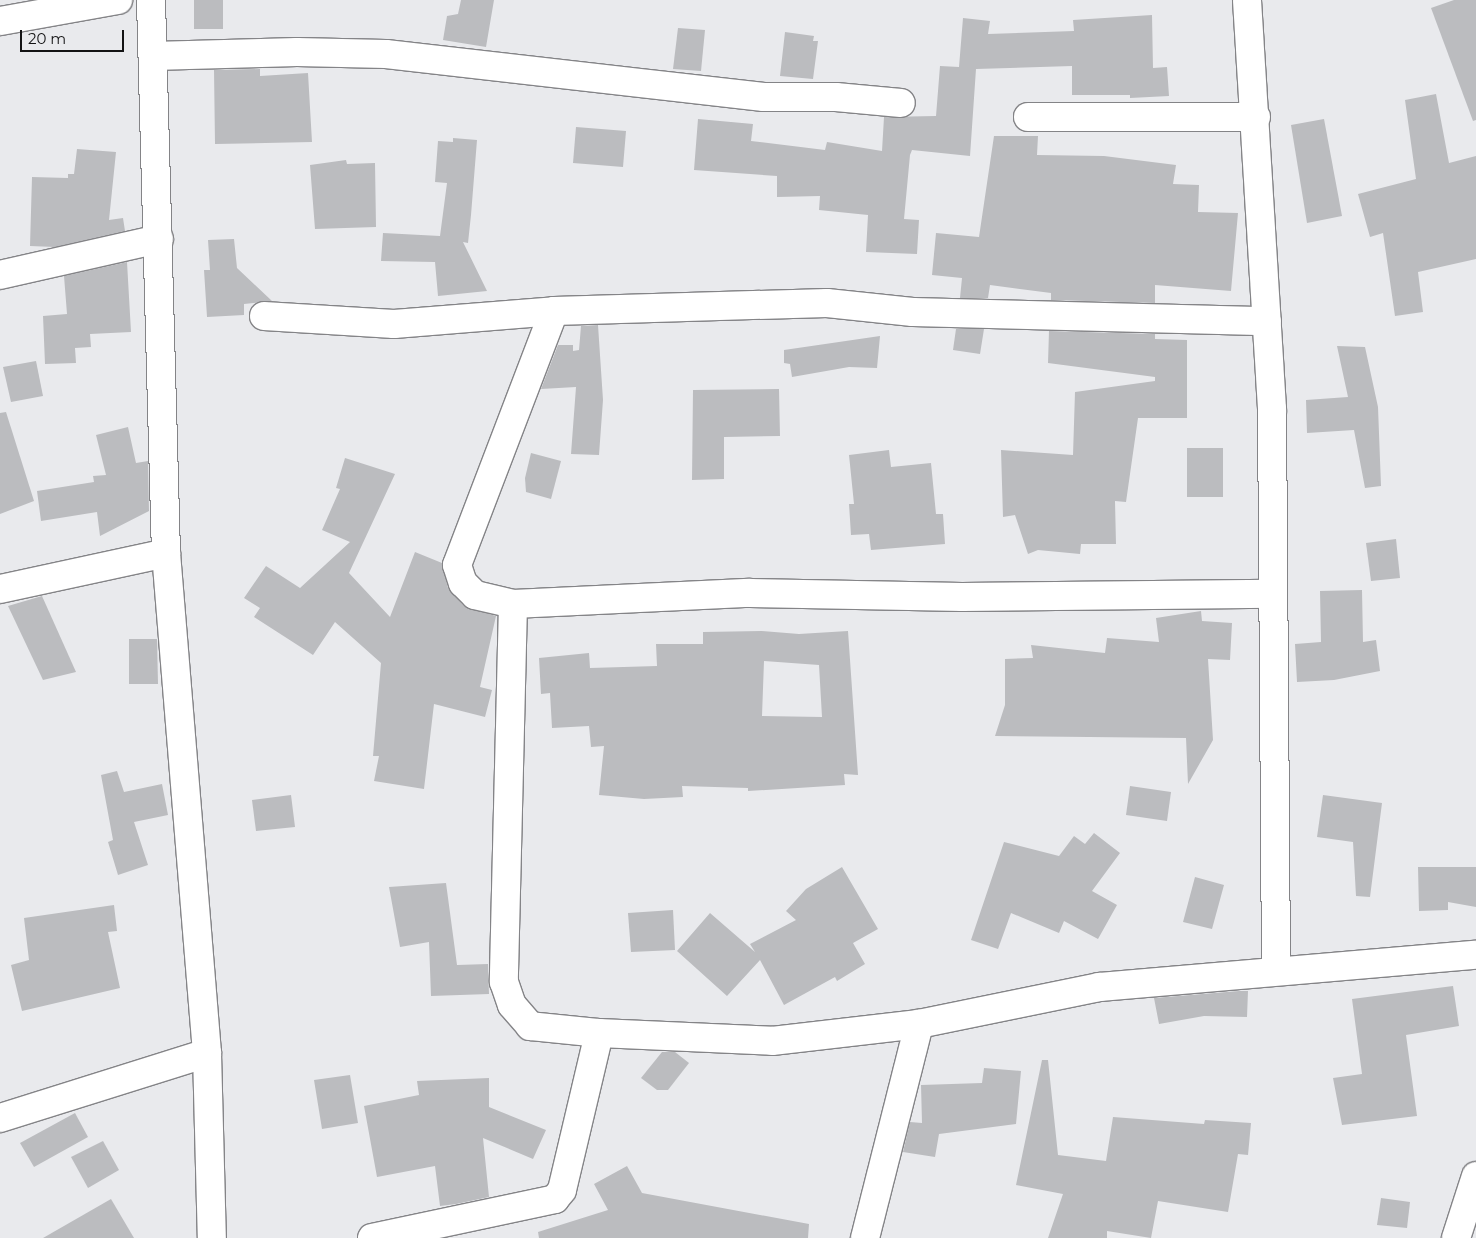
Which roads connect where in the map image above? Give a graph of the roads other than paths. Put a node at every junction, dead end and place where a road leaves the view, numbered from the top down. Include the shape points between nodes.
1 (118, 0) edge
2 (151, 0) edge
3 (1247, 0) edge
4 (0, 22) edge
5 (153, 56) junction
6 (901, 102) dead end
7 (1028, 117) dead end
8 (1256, 117) junction
9 (158, 239) junction
10 (0, 275) edge
11 (554, 311) junction
12 (264, 316) dead end
13 (1267, 321) junction
14 (166, 553) junction
15 (0, 588) edge
16 (1273, 594) junction
17 (513, 604) junction
18 (1476, 955) edge
19 (1276, 971) junction
20 (918, 1024) junction
21 (599, 1033) junction
22 (207, 1053) junction
23 (0, 1118) edge
24 (1476, 1176) edge
25 (212, 1238) edge
26 (372, 1238) edge
27 (866, 1238) edge
28 (1456, 1238) edge

1 - 4 street
2 - 5 street
3 - 8 street
5 - 6 street via 297,52 386,54 754,96
5 - 9 street
7 - 8 street
8 - 13 street
9 - 10 street
9 - 14 street via 160,417
11 - 12 street via 394,324
11 - 13 street via 827,303 913,312
11 - 17 street via 458,565 463,583 475,595
13 - 16 street via 1272,409
14 - 15 street
14 - 22 street
16 - 17 street via 954,597 750,593
16 - 19 street
17 - 21 street via 504,982 512,1005 530,1026
18 - 19 street
19 - 20 street via 1099,987
20 - 21 street via 772,1041
20 - 27 street
21 - 26 street via 562,1190 555,1199
22 - 23 street
22 - 25 street
24 - 28 street

